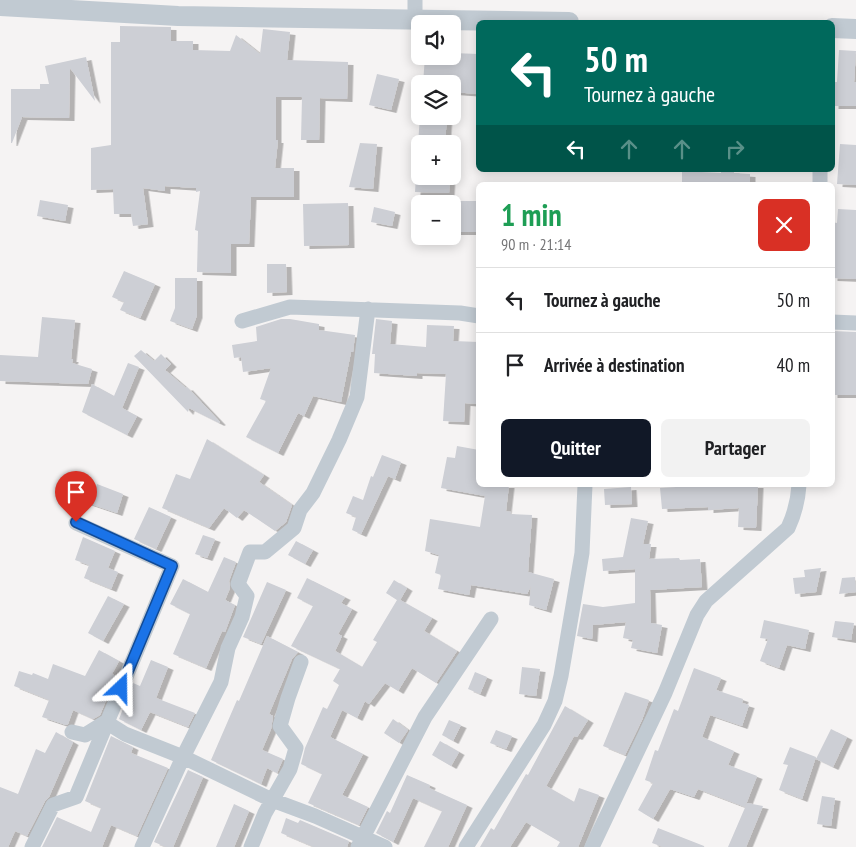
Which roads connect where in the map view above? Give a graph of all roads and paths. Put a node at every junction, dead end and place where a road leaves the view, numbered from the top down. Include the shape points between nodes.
1 (0, 6) edge
2 (415, 10) edge
3 (543, 20) edge
4 (835, 28) edge
5 (856, 29) edge
6 (368, 309) junction
7 (476, 316) edge
8 (242, 321) dead end
9 (835, 322) edge
10 (856, 323) edge
11 (585, 487) edge
12 (799, 487) edge
13 (76, 522) dead end
14 (492, 619) dead end
15 (301, 662) dead end
16 (106, 722) junction
17 (72, 732) dead end
18 (183, 757) junction
19 (272, 800) junction
20 (360, 842) edge
21 (32, 847) edge
22 (142, 847) edge
23 (251, 847) edge
24 (385, 847) edge
25 (466, 847) edge
26 (592, 847) edge

1 - 2 street via 178,16
2 - 3 street
4 - 5 street
6 - 7 street
6 - 8 street via 290,307
6 - 18 street via 357,397 314,494 300,510 294,528 264,552 250,552 238,584 247,596 242,618 228,648 221,682
9 - 10 street
11 - 25 street via 582,553 555,701 544,725
12 - 26 street via 796,509 788,528 706,601 697,615
13 - 16 street via 172,566
14 - 20 street via 426,716
15 - 19 street via 280,726 296,748 290,769
16 - 17 street via 85,735
16 - 18 street via 125,734
16 - 21 street via 76,797 53,805
18 - 19 street
18 - 22 street
19 - 20 street
19 - 23 street
20 - 24 street

